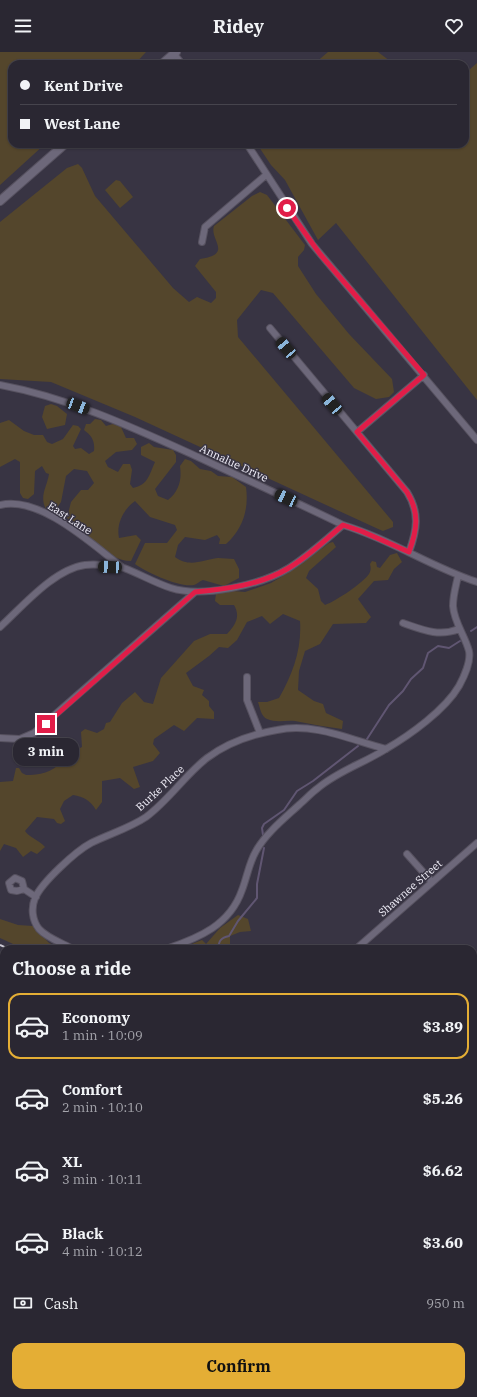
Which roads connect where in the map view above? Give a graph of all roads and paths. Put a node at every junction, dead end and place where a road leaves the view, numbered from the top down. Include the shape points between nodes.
1 (175, 53) edge
2 (167, 60) edge
3 (60, 148) edge
4 (249, 148) edge
5 (266, 175) junction
6 (0, 201) edge
7 (202, 242) dead end
8 (270, 328) dead end
9 (424, 375) junction
10 (0, 385) edge
11 (357, 432) junction
12 (477, 440) edge
13 (0, 505) edge
14 (343, 525) junction
15 (409, 552) junction
16 (122, 567) junction
17 (458, 576) junction
18 (477, 582) edge
19 (195, 592) junction
20 (403, 623) dead end
21 (0, 627) edge
22 (459, 629) junction
23 (469, 652) junction
24 (477, 654) edge
25 (247, 677) dead end
26 (260, 734) junction
27 (0, 738) edge
28 (386, 749) junction
29 (477, 843) edge
30 (407, 854) dead end
31 (432, 882) junction
32 (24, 889) dead end
33 (36, 897) junction
34 (65, 945) edge
35 (177, 945) edge
36 (361, 945) edge

1 - 2 main road
3 - 6 main road
4 - 5 street
5 - 7 street via 205,227
5 - 9 street via 312,244
8 - 11 street
9 - 11 street
9 - 12 street
10 - 14 street, Annalue Drive via 68,402 109,418
11 - 15 street via 413,502 417,525
13 - 16 street, East Lane via 25,505 45,512
14 - 15 street, Annalue Drive
14 - 19 street via 287,569 267,578 224,589
15 - 17 street, Annalue Drive
16 - 19 street via 174,589
16 - 21 street via 85,565 70,569 46,586
17 - 18 street, Annalue Drive
17 - 22 street via 453,606
19 - 27 street via 34,733 20,739
20 - 22 street via 441,634
22 - 23 street
23 - 24 street
23 - 28 street via 467,667 450,699
25 - 26 street via 247,700
26 - 28 street, Burke Place via 293,727 308,728
26 - 33 street, Burke Place via 225,747 207,758 144,818 79,850
28 - 35 street via 318,787 257,849 233,910 200,937
29 - 31 street, Shawnee Street
30 - 31 street
31 - 36 street, Shawnee Street
32 - 33 street
33 - 34 street via 33,916 39,929

